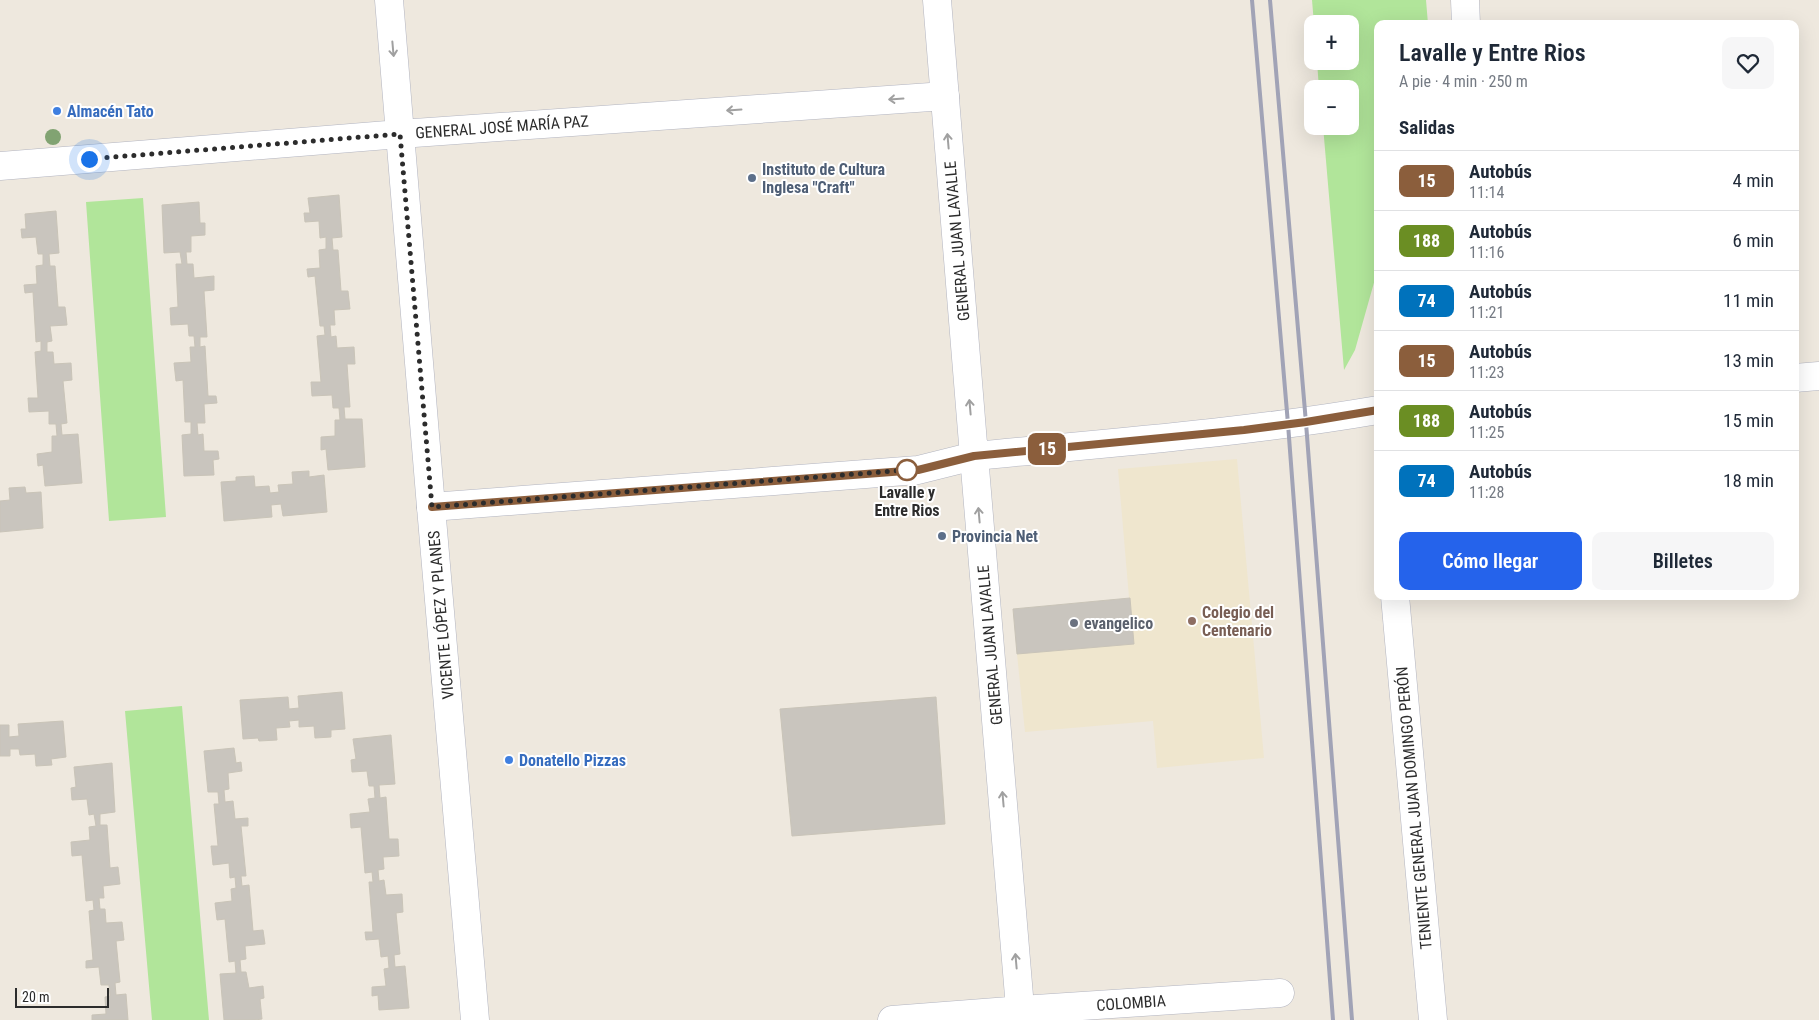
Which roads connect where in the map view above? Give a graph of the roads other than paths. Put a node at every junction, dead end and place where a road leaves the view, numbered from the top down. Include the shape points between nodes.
1 (389, 0) edge
2 (937, 0) edge
3 (1465, 0) edge
4 (1466, 20) edge
5 (945, 96) junction
6 (400, 134) junction
7 (0, 166) edge
8 (1819, 376) edge
9 (1799, 378) edge
10 (1374, 411) edge
11 (974, 456) junction
12 (432, 507) junction
13 (1395, 600) edge
14 (1280, 993) dead end
15 (1021, 1015) edge
16 (475, 1020) edge
17 (892, 1020) edge
18 (1433, 1020) edge

1 -> 6 street, VICENTE LÓPEZ Y PLANES
2 - 5 street, GENERAL JUAN LAVALLE
3 - 4 street
5 -> 6 street, GENERAL JOSÉ MARÍA PAZ
11 -> 5 street, GENERAL JUAN LAVALLE
6 - 7 street, GENERAL JOSÉ MARÍA PAZ
6 - 12 street, VICENTE LÓPEZ Y PLANES
8 - 9 street
10 - 11 street via 1244,430
11 - 12 street via 918,470
15 -> 11 street, GENERAL JUAN LAVALLE
12 - 16 street, VICENTE LÓPEZ Y PLANES
13 - 18 street, TENIENTE GENERAL JUAN DOMINGO PERÓN
14 - 15 street, COLOMBIA
15 - 17 street, COLOMBIA

